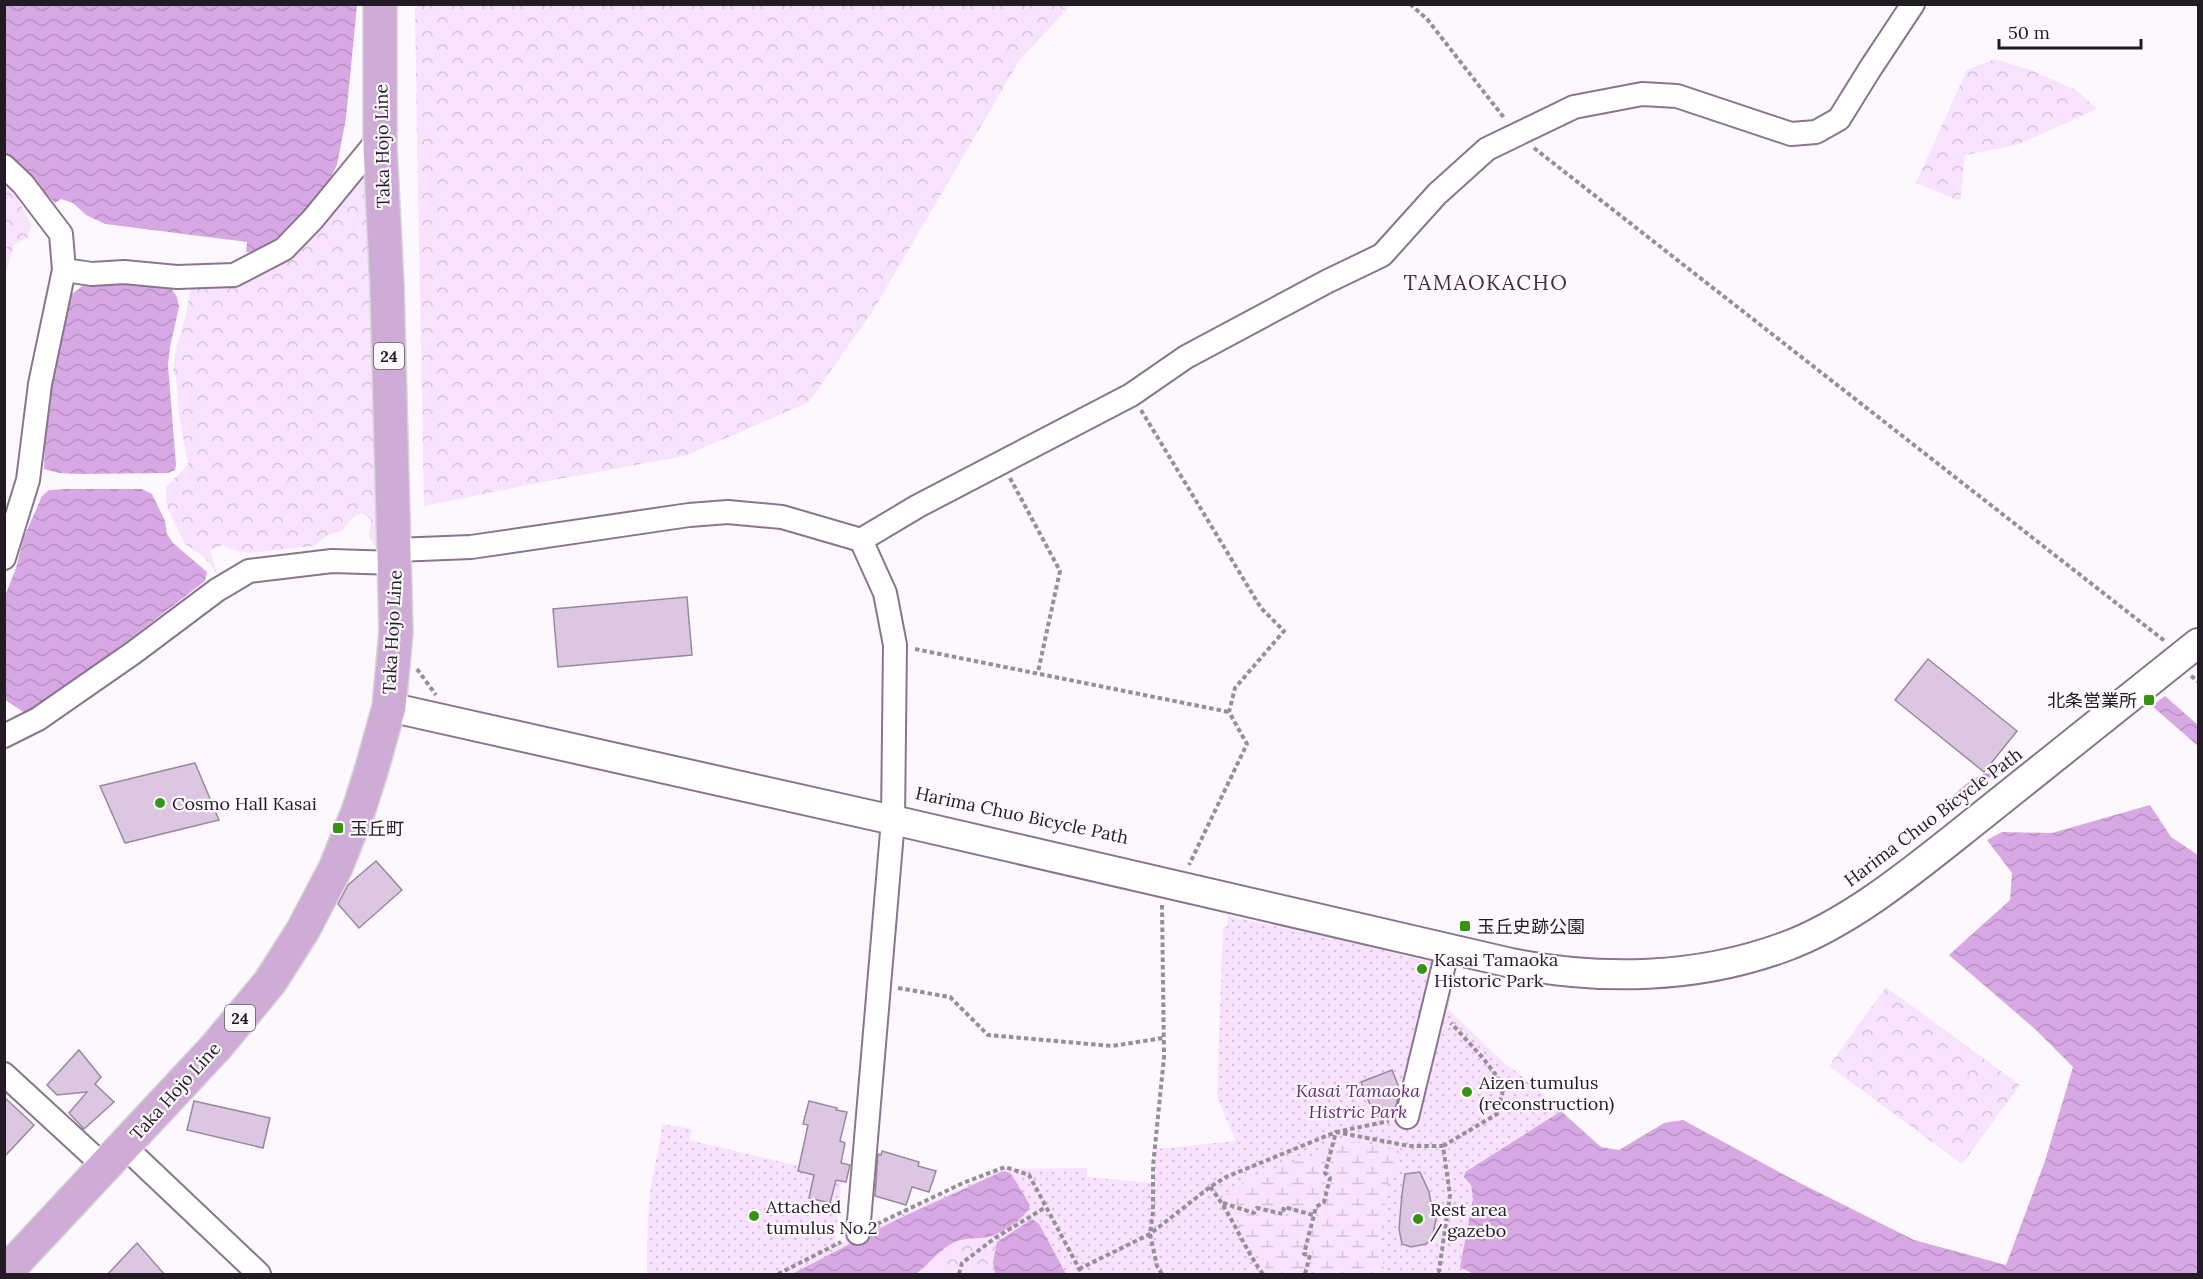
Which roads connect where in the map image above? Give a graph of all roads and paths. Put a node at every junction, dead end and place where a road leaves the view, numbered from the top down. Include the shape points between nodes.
1 (380, 4) edge
2 (1410, 4) edge
3 (1913, 4) edge
4 (1517, 135) junction
5 (380, 147) junction
6 (4, 166) edge
7 (64, 270) junction
8 (1131, 395) junction
9 (1002, 462) junction
10 (861, 540) junction
11 (395, 556) junction
12 (4, 558) edge
13 (895, 645) junction
14 (2191, 649) edge
15 (413, 663) dead end
16 (1038, 672) junction
17 (437, 696) dead end
18 (389, 707) junction
19 (1229, 712) junction
20 (4, 736) edge
21 (893, 820) junction
22 (1198, 870) dead end
23 (1162, 882) junction
24 (1448, 948) junction
25 (880, 984) junction
26 (1434, 1004) junction
27 (1163, 1038) junction
28 (4, 1074) edge
29 (1407, 1117) joint
30 (1336, 1132) junction
31 (1443, 1146) junction
32 (115, 1157) junction
33 (1210, 1187) junction
34 (1222, 1203) junction
35 (1046, 1207) junction
36 (1313, 1215) junction
37 (858, 1233) junction
38 (1149, 1234) junction
39 (1079, 1269) junction
40 (247, 1270) edge
41 (4, 1274) edge
42 (778, 1275) edge
43 (959, 1275) edge
44 (1082, 1275) edge
45 (1162, 1275) edge
46 (1263, 1275) edge
47 (1305, 1275) edge
48 (1442, 1275) edge

1 - 5 main road, Taka Hojo Line / 24
2 - 4 path via 1434,27
3 - 4 street via 1839,119 1816,132 1791,134 1677,96 1642,94 1574,106
4 - 8 street via 1487,148 1437,194 1382,255 1186,357
4 - 14 path
5 - 7 street via 372,147 284,249 234,275 177,277
5 - 11 main road, Taka Hojo Line / 24
6 - 7 street via 61,234
7 - 12 street via 40,384 28,480
8 - 9 street
8 - 19 path via 1261,608 1284,631 1235,688
9 - 10 street
9 - 16 path via 1060,571
10 - 11 street via 782,517 728,512
10 - 13 street via 885,593
11 - 18 main road, Taka Hojo Line / 24 via 396,633
11 - 20 street via 249,572 38,719
13 - 16 path
13 - 21 street
14 - 24 street via 1884,891 1821,931 1784,947 1742,960 1673,972 1608,975 1548,970
15 - 17 path
16 - 19 path
18 - 21 street
18 - 32 main road, Taka Hojo Line / 24 via 359,809 336,867 303,930 270,982
19 - 22 path via 1247,744 1188,868
21 - 23 street
21 - 25 street
23 - 24 street
23 - 27 path
24 - 26 street
25 - 27 path via 950,997 988,1035 1112,1046
25 - 37 street
26 - 29 street
26 - 31 path via 1504,1086 1497,1114
27 - 38 path
28 - 32 street
29 - 30 path
30 - 31 path via 1408,1146
30 - 33 path
30 - 36 path via 1325,1173 1330,1178 1324,1202
31 - 48 path via 1450,1195 1439,1271
32 - 40 street
32 - 41 main road, Taka Hojo Line / 24
33 - 34 path
33 - 38 path
34 - 36 path via 1254,1213 1257,1208 1283,1215 1284,1207
34 - 46 path
35 - 37 path via 1029,1175 1000,1167
35 - 39 path
35 - 43 path via 986,1244 962,1263
36 - 47 path via 1304,1254 1310,1255
37 - 42 path
38 - 39 path
38 - 45 path
39 - 44 path

